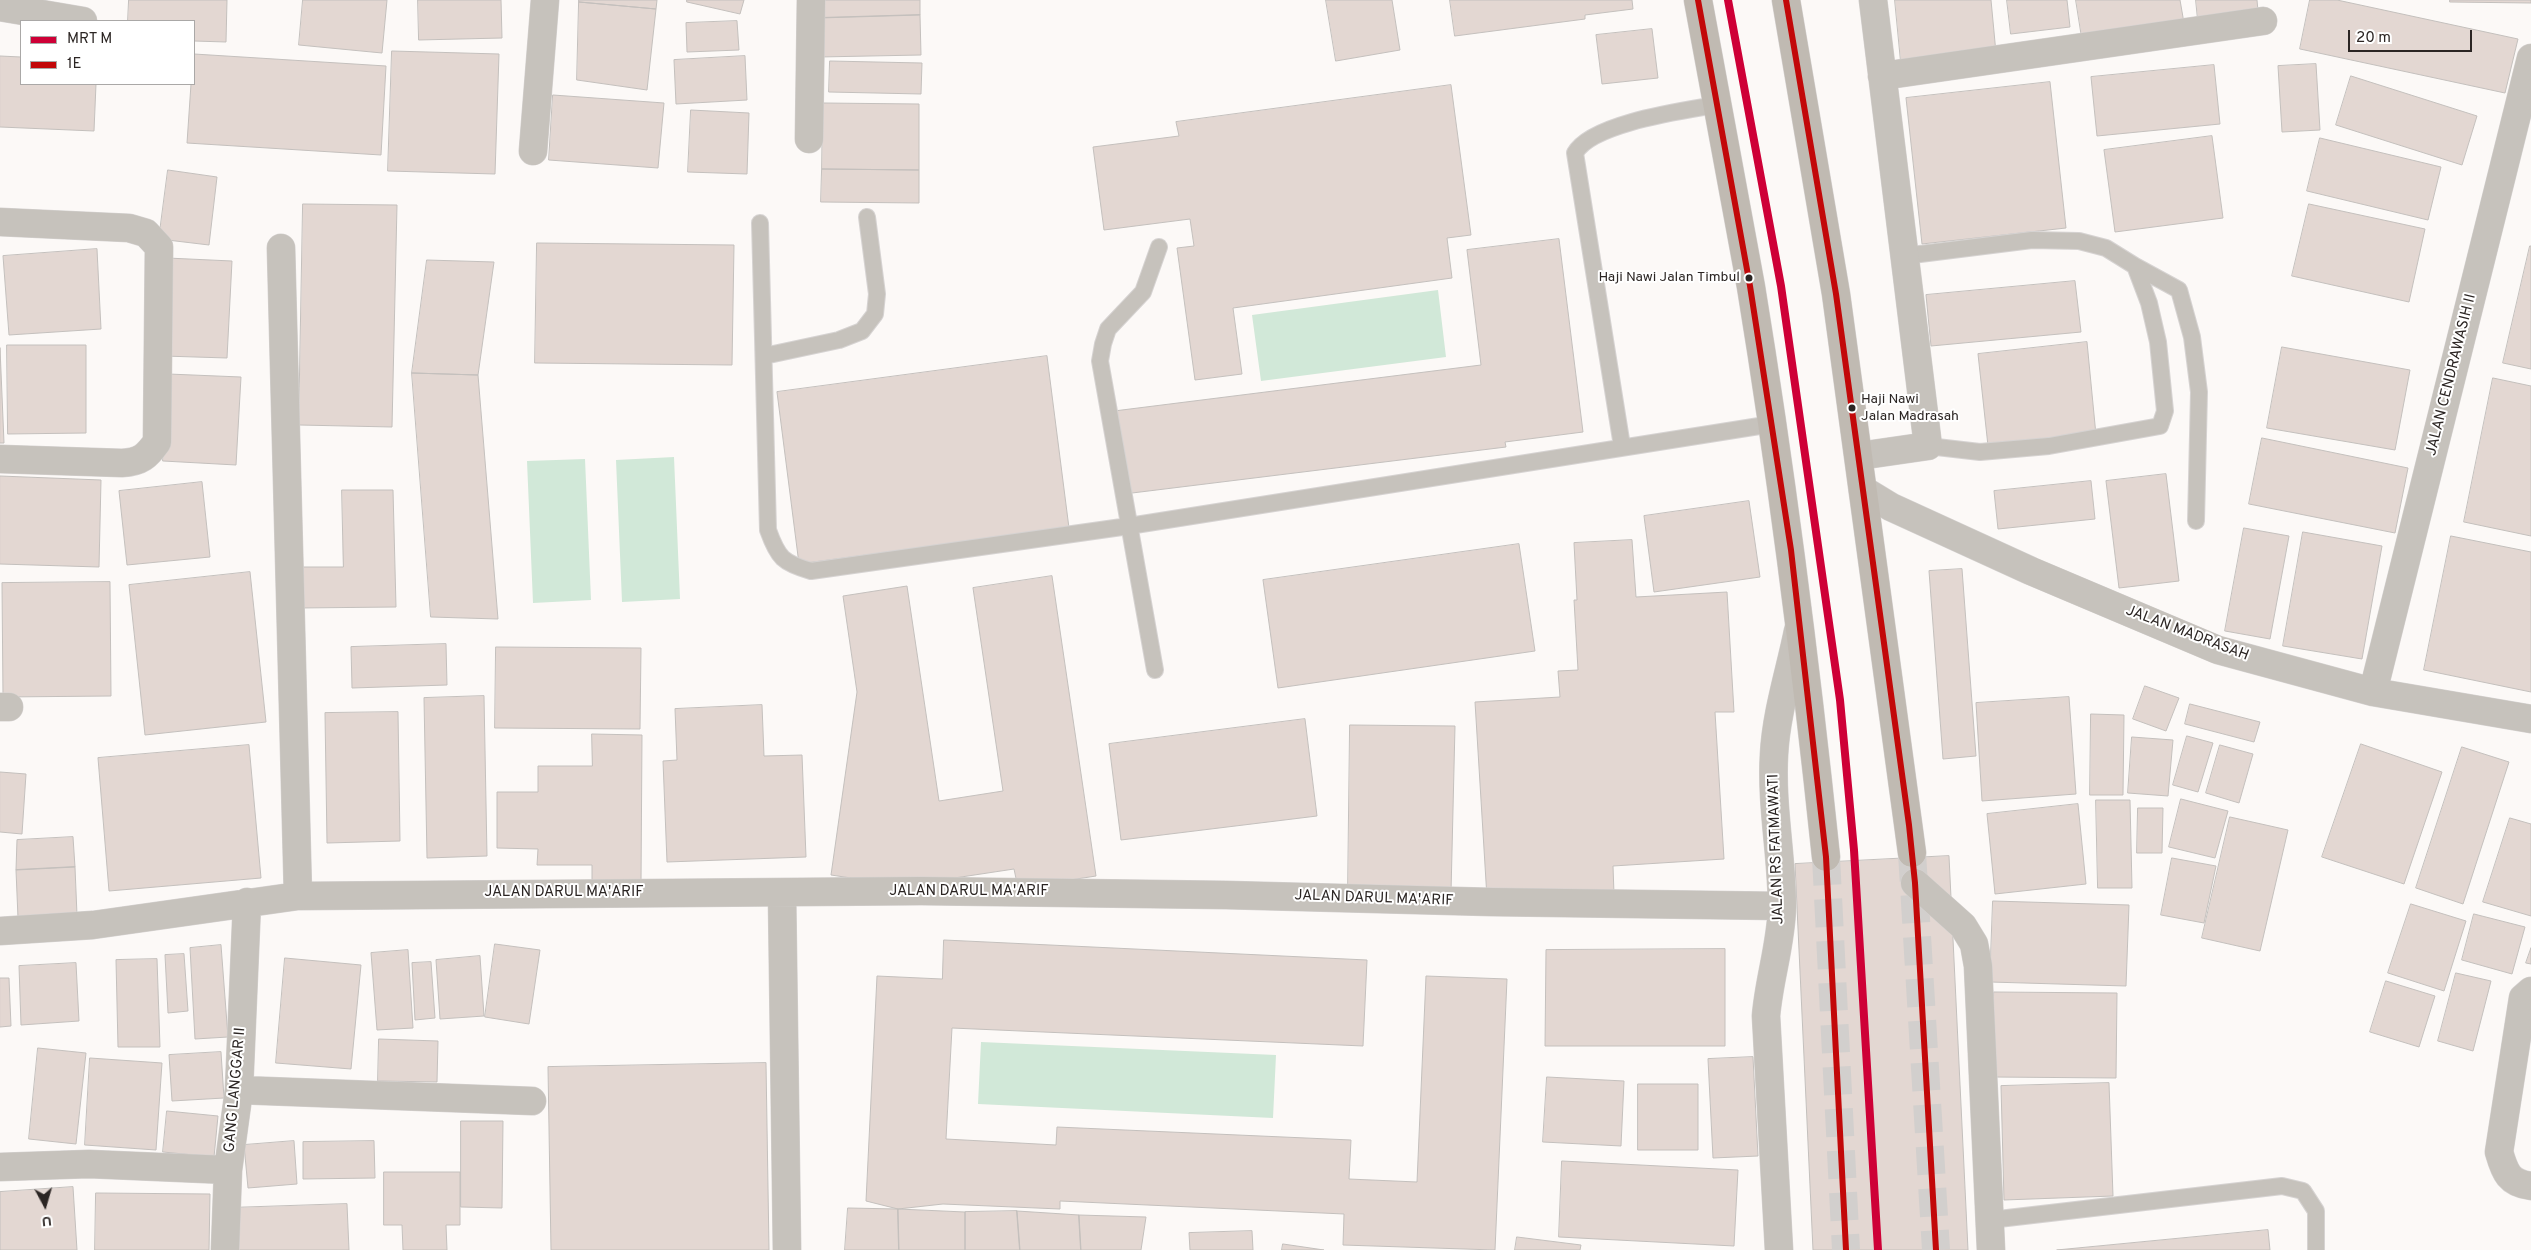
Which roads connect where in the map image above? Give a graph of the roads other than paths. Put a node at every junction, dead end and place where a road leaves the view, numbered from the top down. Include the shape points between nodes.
1 (545, 0) edge
2 (811, 0) edge
3 (1698, 0) edge
4 (1786, 0) edge
5 (1872, 0) edge
6 (0, 6) edge
7 (77, 20) edge
8 (2263, 21) dead end
9 (2531, 58) edge
10 (1882, 76) junction
11 (1716, 105) junction
12 (808, 139) dead end
13 (533, 151) dead end
14 (867, 217) dead end
15 (0, 222) edge
16 (760, 223) dead end
17 (1158, 247) dead end
18 (281, 248) dead end
19 (1904, 256) junction
20 (2135, 266) junction
21 (764, 356) junction
22 (1772, 424) junction
23 (1622, 446) junction
24 (1928, 446) junction
25 (1859, 456) junction
26 (0, 459) edge
27 (1863, 490) junction
28 (2196, 521) dead end
29 (1128, 526) junction
30 (1799, 629) junction
31 (1155, 670) dead end
32 (2373, 692) junction
33 (2531, 719) edge
34 (1912, 854) tunnel mouth
35 (1826, 857) tunnel mouth
36 (1915, 884) dead end
37 (782, 893) junction
38 (298, 896) junction
39 (247, 902) junction
40 (1782, 906) junction
41 (0, 931) edge
42 (2531, 991) edge
43 (239, 1090) junction
44 (532, 1101) dead end
45 (0, 1167) edge
46 (228, 1170) junction
47 (2531, 1186) edge
48 (1990, 1220) junction
49 (225, 1250) edge
50 (787, 1250) edge
51 (1779, 1250) edge
52 (1991, 1250) edge
53 (2316, 1250) edge

1 - 13 street
2 - 12 street
3 - 11 main road, JALAN RS FATMAWATI
4 - 25 main road via 1836,294
5 - 10 street
6 - 7 street
8 - 10 street
9 - 32 street, JALAN CENDRAWASIH II
10 - 19 street
11 - 22 main road, JALAN RS FATMAWATI
11 - 23 lane via 1654,115 1592,137 1575,153
14 - 21 lane via 877,294 874,314 862,331 839,340
15 - 26 street via 130,228 146,233 159,247 158,442 147,456 135,463
16 - 21 lane
17 - 29 lane via 1143,292 1108,329 1100,361
18 - 38 street
19 - 20 lane via 2032,240 2080,241 2106,248
19 - 24 street
20 - 24 lane via 2149,303 2158,342 2165,410 2160,426 2049,446 1980,452
20 - 28 lane via 2179,290 2192,337 2199,392
21 - 29 lane via 768,530 776,552 789,565 811,571
22 - 23 lane
22 - 30 main road, JALAN RS FATMAWATI
23 - 29 lane
24 - 25 street
25 - 27 main road
27 - 32 street, JALAN MADRASAH via 1891,507 2004,558 2218,650
27 - 34 main road
29 - 31 lane
30 - 35 main road, JALAN RS FATMAWATI
30 - 40 street, JALAN RS FATMAWATI via 1774,754
32 - 33 street, JALAN MADRASAH
36 - 48 street via 1963,926 1974,944 1978,966
37 - 38 street, JALAN DARUL MA'ARIF
37 - 40 street, JALAN DARUL MA'ARIF via 1226,894
37 - 50 street
38 - 39 street, JALAN DARUL MA'ARIF
39 - 41 street, JALAN DARUL MA'ARIF via 93,925
39 - 43 street, GANG LANGGAR II
40 - 51 street, JALAN RS FATMAWATI via 1780,943 1769,986 1766,1016
42 - 47 street via 2523,998 2500,1152 2504,1171 2518,1185
43 - 44 street
43 - 46 street, GANG LANGGAR II
45 - 46 street, GANG LANGGAR II via 89,1164
46 - 49 street
48 - 52 street
48 - 53 lane via 2282,1186 2304,1191 2316,1212

